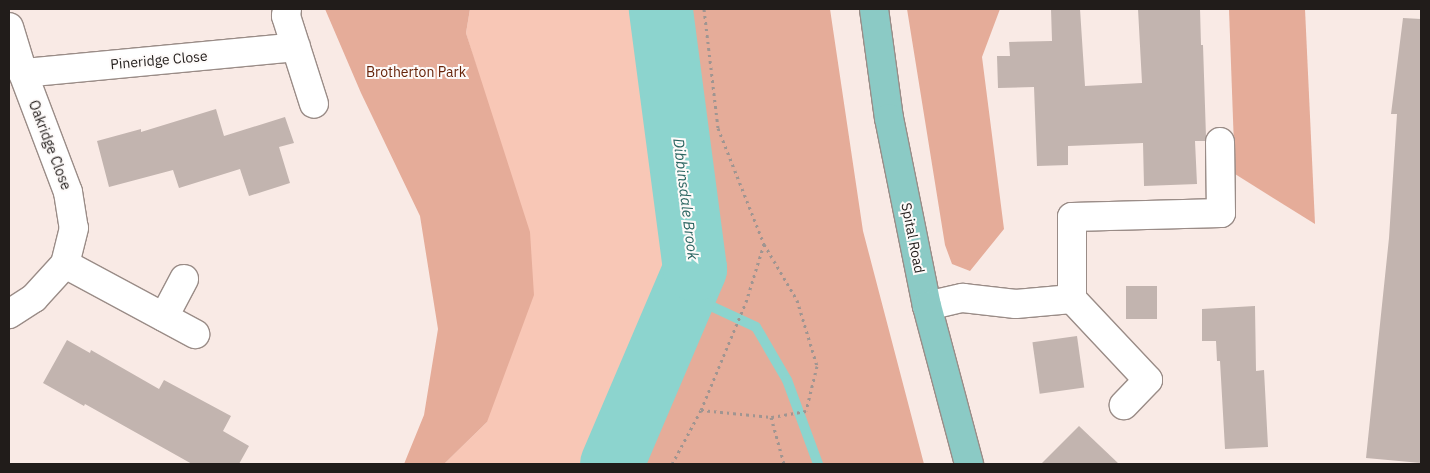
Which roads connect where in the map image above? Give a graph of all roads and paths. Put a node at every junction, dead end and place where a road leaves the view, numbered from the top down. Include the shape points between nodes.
1 (287, 9) edge
2 (704, 9) edge
3 (874, 9) edge
4 (9, 28) edge
5 (296, 47) junction
6 (23, 73) junction
7 (314, 104) dead end
8 (1220, 142) dead end
9 (764, 244) junction
10 (65, 264) junction
11 (184, 279) dead end
12 (1072, 299) junction
13 (927, 306) junction
14 (9, 314) edge
15 (164, 317) junction
16 (195, 334) dead end
17 (1124, 405) dead end
18 (701, 410) junction
19 (772, 417) junction
20 (672, 464) edge
21 (784, 464) edge
22 (968, 464) edge

1 - 5 street via 286,16
2 - 9 path via 718,128
3 - 13 main road, Spital Road via 889,118
4 - 6 street, Oakridge Close
5 - 6 street, Pineridge Close
5 - 7 street
6 - 10 street, Oakridge Close via 68,192 74,228
8 - 12 street via 1221,213 1072,217
9 - 18 path via 746,302
9 - 19 path via 797,300 818,366 806,412
10 - 14 street via 34,298
10 - 15 street
11 - 15 street
12 - 13 street via 1016,304 963,298
12 - 17 street via 1148,380
13 - 22 main road, Spital Road
15 - 16 street
18 - 19 path
18 - 20 path
19 - 21 path

